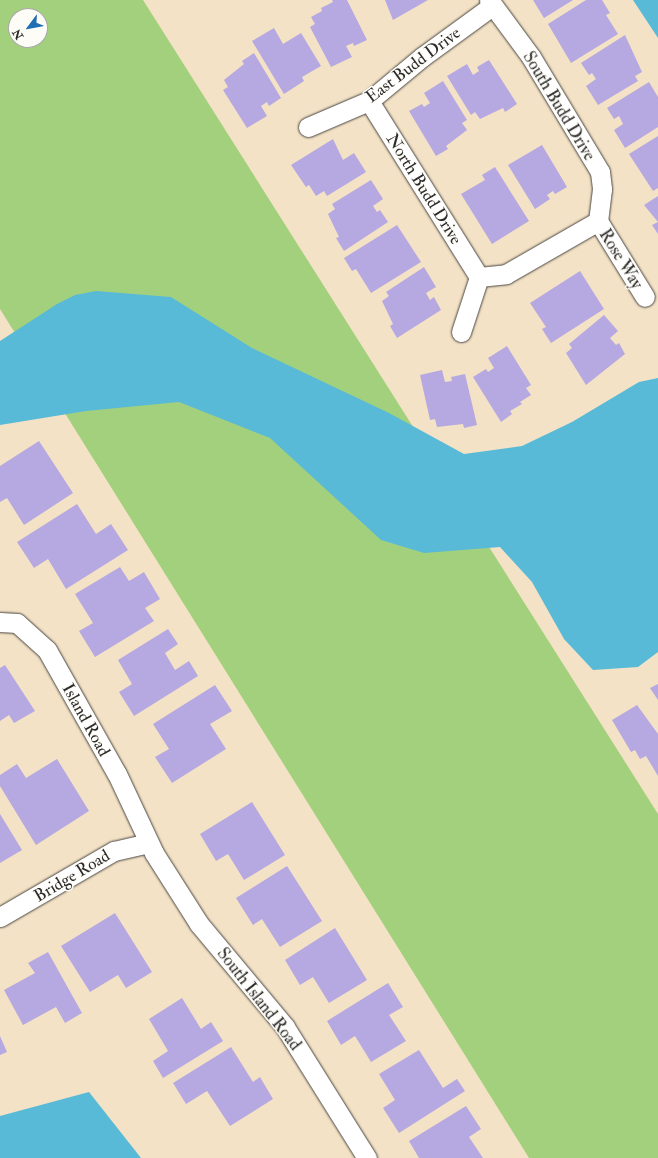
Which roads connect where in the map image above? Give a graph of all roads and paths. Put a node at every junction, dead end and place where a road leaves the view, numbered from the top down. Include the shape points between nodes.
1 (490, 3) edge
2 (370, 100) junction
3 (308, 126) dead end
4 (598, 221) junction
5 (479, 277) junction
6 (645, 297) dead end
7 (461, 332) dead end
8 (0, 622) edge
9 (148, 843) junction
10 (0, 917) edge
11 (367, 1158) edge

1 - 2 street, East Budd Drive
1 - 4 street, South Budd Drive via 531,57 600,172 602,189
2 - 3 street, East Budd Drive
2 - 5 street, North Budd Drive
4 - 5 street via 506,274
4 - 6 street, Rose Way
5 - 7 street
8 - 9 street, Island Road via 17,623 47,650 117,774
9 - 10 street, Bridge Road via 114,851
9 - 11 street, South Island Road via 199,924 285,1027

